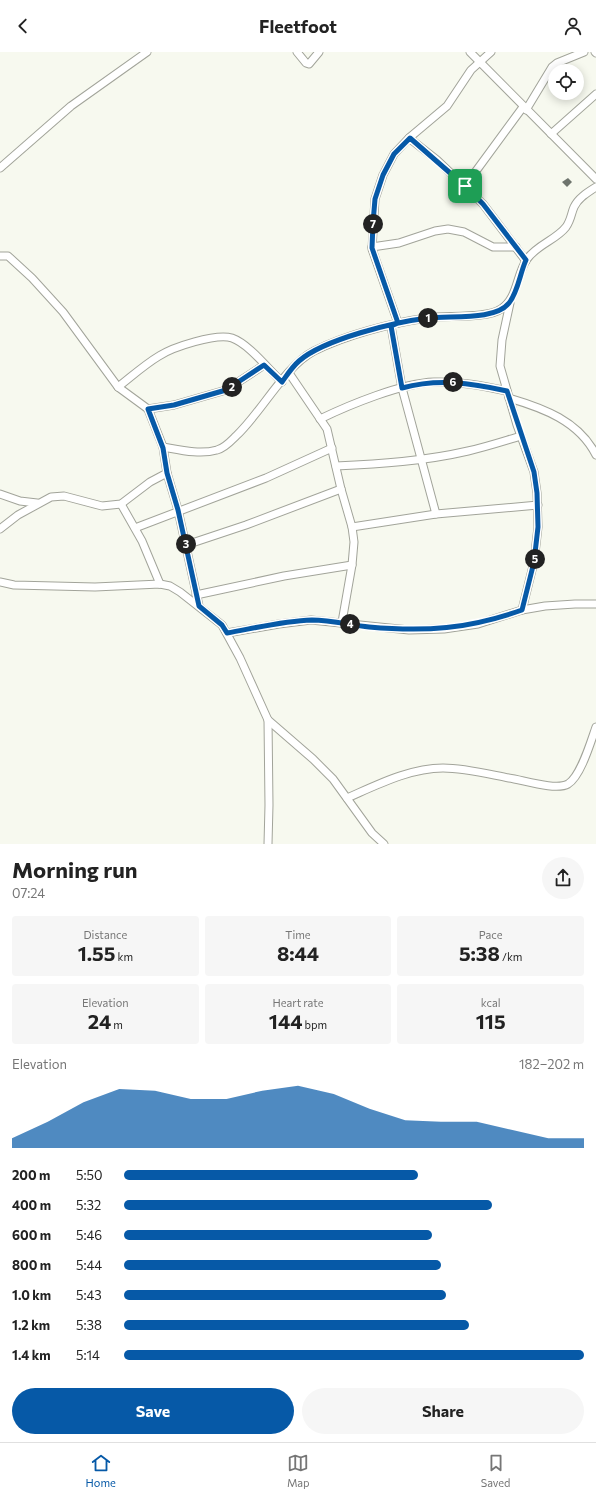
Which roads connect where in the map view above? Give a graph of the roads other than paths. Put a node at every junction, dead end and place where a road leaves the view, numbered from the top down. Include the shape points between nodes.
1 (147, 52) edge
2 (297, 52) edge
3 (319, 52) edge
4 (470, 52) edge
5 (491, 52) edge
6 (584, 52) edge
7 (479, 62) junction
8 (596, 94) edge
9 (525, 108) junction
10 (551, 134) junction
11 (410, 138) junction
12 (0, 168) edge
13 (596, 179) edge
14 (465, 186) junction
15 (596, 187) edge
16 (372, 247) junction
17 (516, 247) junction
18 (0, 256) edge
19 (526, 260) junction
20 (510, 302) junction
21 (398, 323) junction
22 (391, 326) junction
23 (264, 365) junction
24 (289, 373) junction
25 (282, 382) junction
26 (118, 387) junction
27 (402, 388) junction
28 (508, 395) junction
29 (148, 409) junction
30 (320, 419) junction
31 (521, 436) junction
32 (163, 448) junction
33 (332, 448) junction
34 (596, 455) edge
35 (421, 460) junction
36 (336, 466) junction
37 (167, 473) junction
38 (341, 489) junction
39 (0, 494) edge
40 (37, 504) junction
41 (121, 504) junction
42 (538, 505) junction
43 (178, 510) junction
44 (436, 514) junction
45 (352, 527) junction
46 (135, 528) junction
47 (0, 529) edge
48 (186, 545) junction
49 (352, 565) junction
50 (0, 582) edge
51 (160, 584) junction
52 (196, 595) junction
53 (596, 604) edge
54 (199, 606) junction
55 (522, 610) junction
56 (342, 622) junction
57 (227, 633) junction
58 (268, 720) junction
59 (596, 727) edge
60 (348, 798) junction
61 (268, 844) edge
62 (384, 844) edge

1 - 12 street via 71,106
2 - 3 street via 309,64
4 - 7 street
5 - 7 street
6 - 9 street via 552,67
7 - 9 street
7 - 11 street via 447,106
8 - 10 street
9 - 10 street
9 - 14 street
10 - 13 street
11 - 14 street
11 - 16 street via 394,154 381,181 375,199
14 - 17 street via 483,204
15 - 19 street via 577,202 566,227 538,247
16 - 17 street via 399,243 448,229 464,232 494,247
16 - 21 street
17 - 19 street
18 - 26 street via 8,256 15,261 63,312
19 - 20 street
20 - 21 street via 490,314 428,318
20 - 28 street via 502,340 500,366
21 - 22 street
22 - 24 street via 352,336 313,351 299,361
22 - 27 street
23 - 25 street
23 - 26 street via 242,343 219,336 160,355
23 - 29 street via 226,390 174,405
24 - 25 street
24 - 30 street
25 - 32 street via 226,446 205,451
26 - 29 street
27 - 28 street via 433,382 463,383
27 - 30 street
27 - 35 street
28 - 31 street
28 - 34 street via 560,417 586,440
29 - 32 street
30 - 33 street via 327,429
31 - 35 street via 468,451
31 - 42 street via 534,472
32 - 37 street
33 - 36 street
33 - 43 street via 266,478
35 - 36 street
35 - 44 street
36 - 38 street
37 - 41 street via 150,482
37 - 43 street
38 - 45 street
38 - 48 street
39 - 40 street
40 - 41 street via 51,497 64,496 102,506
40 - 47 street
41 - 46 street
42 - 44 street
42 - 55 street via 534,562
43 - 46 street
43 - 48 street
44 - 45 street
45 - 49 street
46 - 51 street
48 - 52 street
49 - 52 street via 284,576
49 - 56 street
50 - 51 street via 14,585 95,587
51 - 54 street via 170,586
52 - 54 street
53 - 55 street
54 - 57 street via 222,625
55 - 56 street via 478,624 444,629 410,630 367,627
56 - 57 street via 311,620
57 - 58 street
58 - 60 street via 314,759
58 - 61 street
59 - 60 street via 575,779 568,784 550,786 442,768 409,774
60 - 62 street via 372,833

